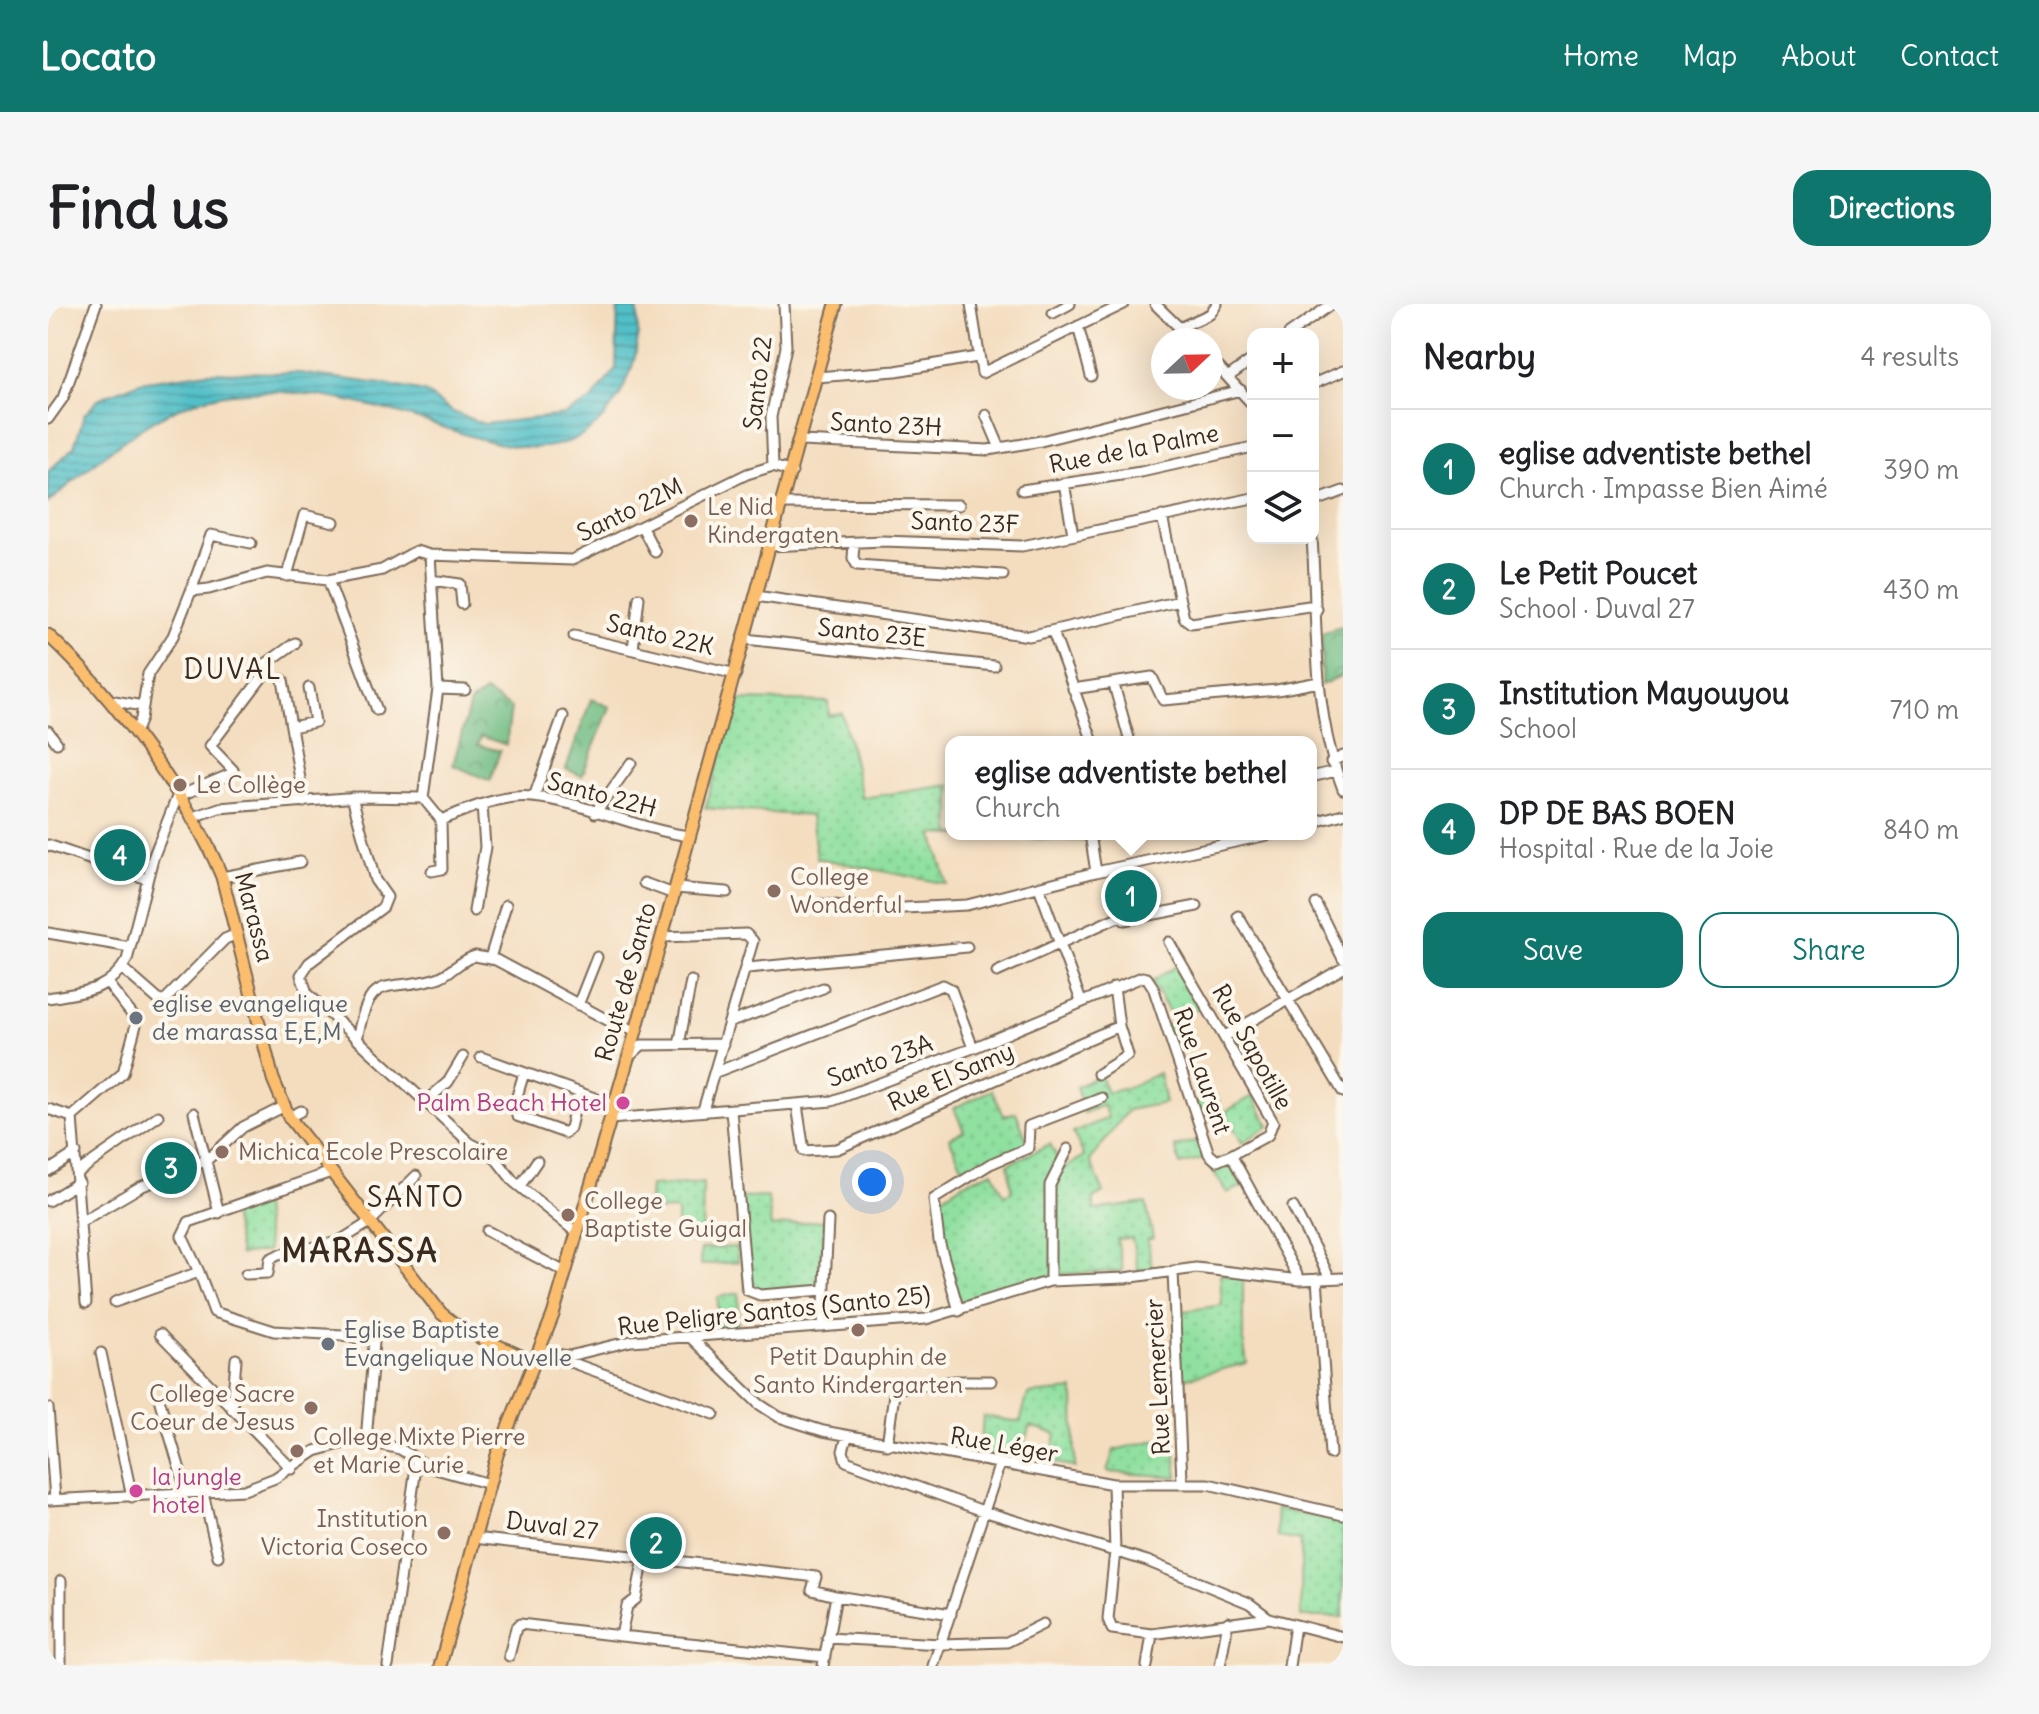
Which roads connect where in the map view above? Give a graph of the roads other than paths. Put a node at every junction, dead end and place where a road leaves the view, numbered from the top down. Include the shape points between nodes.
1 (96, 304) edge
2 (784, 304) edge
3 (836, 304) edge
4 (971, 304) edge
5 (1070, 304) edge
6 (1124, 304) edge
7 (1155, 304) edge
8 (1217, 304) edge
9 (1332, 304) edge
10 (1053, 313) dead end
11 (1078, 326) junction
12 (1179, 328) joint
13 (1298, 328) edge
14 (977, 357) junction
15 (1247, 363) edge
16 (1343, 371) edge
17 (1223, 372) edge
18 (1091, 376) dead end
19 (816, 377) junction
20 (1228, 377) junction
21 (1319, 381) edge
22 (1241, 390) junction
23 (1249, 400) edge
24 (50, 412) edge
25 (986, 415) dead end
26 (801, 441) junction
27 (1000, 448) junction
28 (1247, 448) edge
29 (773, 466) junction
30 (792, 472) junction
31 (1064, 483) junction
32 (1022, 490) dead end
33 (1343, 491) edge
34 (1247, 499) edge
35 (1319, 500) edge
36 (782, 504) junction
37 (959, 505) dead end
38 (1162, 516) junction
39 (334, 522) dead end
40 (642, 527) junction
41 (1073, 534) junction
42 (251, 543) dead end
43 (854, 544) junction
44 (1312, 544) edge
45 (768, 546) junction
46 (655, 552) dead end
47 (430, 555) junction
48 (1003, 575) dead end
49 (287, 576) junction
50 (328, 580) junction
51 (431, 580) junction
52 (191, 591) junction
53 (756, 596) junction
54 (639, 598) dead end
55 (1180, 601) junction
56 (462, 604) dead end
57 (1317, 609) junction
58 (1053, 632) junction
59 (48, 635) edge
60 (574, 636) dead end
61 (745, 639) junction
62 (295, 643) dead end
63 (633, 649) junction
64 (994, 666) dead end
65 (736, 674) junction
66 (283, 680) dead end
67 (1319, 682) junction
68 (1114, 685) junction
69 (309, 688) dead end
70 (438, 689) junction
71 (1073, 689) junction
72 (465, 690) dead end
73 (109, 700) junction
74 (143, 706) junction
75 (377, 710) dead end
76 (563, 716) dead end
77 (292, 727) junction
78 (48, 731) edge
79 (135, 733) junction
80 (1091, 736) edge
81 (1128, 736) edge
82 (57, 743) dead end
83 (1343, 756) edge
84 (631, 763) dead end
85 (1333, 766) junction
86 (1317, 774) edge
87 (1343, 789) edge
88 (177, 797) junction
89 (352, 797) junction
90 (534, 797) junction
91 (423, 798) junction
92 (304, 802) junction
93 (482, 805) junction
94 (595, 813) junction
95 (1343, 814) edge
96 (191, 818) junction
97 (441, 820) junction
98 (1317, 821) edge
99 (689, 836) junction
100 (1091, 840) edge
101 (1244, 840) edge
102 (48, 845) edge
103 (300, 862) dead end
104 (432, 871) dead end
105 (1096, 872) junction
106 (222, 877) junction
107 (147, 879) junction
108 (644, 883) dead end
109 (1039, 887) junction
110 (674, 891) junction
111 (727, 892) dead end
112 (820, 904) dead end
113 (1316, 904) dead end
114 (506, 905) dead end
115 (1197, 906) dead end
116 (474, 911) dead end
117 (1238, 916) dead end
118 (48, 933) edge
119 (237, 934) junction
120 (662, 937) junction
121 (1169, 942) dead end
122 (1059, 945) junction
123 (130, 947) junction
124 (967, 947) dead end
125 (597, 957) dead end
126 (490, 958) junction
127 (1343, 959) edge
128 (122, 968) junction
129 (748, 968) junction
130 (1343, 968) edge
131 (997, 972) dead end
132 (1147, 978) joint
133 (691, 981) dead end
134 (108, 984) junction
135 (1114, 987) junction
136 (823, 988) dead end
137 (48, 998) edge
138 (1287, 1000) junction
139 (1081, 1001) junction
140 (578, 1005) junction
141 (731, 1022) junction
142 (1119, 1026) junction
143 (636, 1031) junction
144 (1225, 1036) junction
145 (357, 1040) junction
146 (723, 1044) junction
147 (679, 1045) junction
148 (973, 1048) junction
149 (463, 1057) dead end
150 (481, 1057) dead end
151 (626, 1062) junction
152 (716, 1072) junction
153 (524, 1073) junction
154 (1098, 1074) dead end
155 (1340, 1082) edge
156 (1343, 1092) edge
157 (578, 1094) junction
158 (1102, 1098) dead end
159 (425, 1102) junction
160 (614, 1105) junction
161 (797, 1105) junction
162 (48, 1109) edge
163 (703, 1110) junction
164 (731, 1110) junction
165 (301, 1111) dead end
166 (286, 1112) junction
167 (194, 1113) dead end
168 (158, 1116) dead end
169 (72, 1117) junction
170 (610, 1119) junction
171 (1068, 1149) dead end
172 (76, 1153) junction
173 (1231, 1155) junction
174 (207, 1160) junction
175 (537, 1161) dead end
176 (48, 1171) edge
177 (331, 1172) junction
178 (416, 1176) dead end
179 (79, 1177) junction
180 (520, 1186) junction
181 (48, 1201) edge
182 (1293, 1207) dead end
183 (219, 1213) junction
184 (828, 1220) dead end
185 (82, 1221) junction
186 (370, 1222) junction
187 (487, 1231) dead end
188 (577, 1233) junction
189 (1173, 1271) junction
190 (199, 1272) junction
191 (565, 1272) junction
192 (246, 1274) dead end
193 (1330, 1278) junction
194 (1343, 1278) edge
195 (1317, 1279) junction
196 (1300, 1280) junction
197 (1050, 1281) junction
198 (824, 1290) junction
199 (115, 1302) dead end
200 (86, 1303) dead end
201 (959, 1311) junction
202 (823, 1327) junction
203 (160, 1334) dead end
204 (690, 1337) junction
205 (101, 1353) dead end
206 (537, 1357) junction
207 (558, 1357) junction
208 (236, 1359) dead end
209 (991, 1381) dead end
210 (160, 1402) dead end
211 (48, 1408) edge
212 (232, 1409) junction
213 (714, 1414) dead end
214 (847, 1437) junction
215 (366, 1441) junction
216 (887, 1445) junction
217 (1330, 1454) dead end
218 (417, 1460) junction
219 (1000, 1463) junction
220 (292, 1469) junction
221 (1182, 1481) junction
222 (489, 1484) junction
223 (1113, 1484) junction
224 (202, 1489) junction
225 (186, 1490) junction
226 (132, 1497) junction
227 (52, 1500) edge
228 (983, 1511) junction
229 (1343, 1515) edge
230 (474, 1538) junction
231 (1115, 1551) junction
232 (218, 1556) dead end
233 (644, 1557) junction
234 (61, 1581) dead end
235 (836, 1596) junction
236 (951, 1614) junction
237 (1269, 1618) junction
238 (1228, 1622) junction
239 (1043, 1624) dead end
240 (1295, 1625) junction
241 (1152, 1634) junction
242 (621, 1636) junction
243 (1343, 1637) edge
244 (827, 1638) junction
245 (942, 1644) junction
246 (509, 1656) dead end
247 (824, 1662) edge
248 (61, 1666) edge
249 (388, 1666) edge
250 (440, 1666) edge
251 (933, 1666) edge
252 (1147, 1666) edge
253 (1220, 1666) edge
254 (1289, 1666) edge

1 - 24 street via 63,398
2 - 29 street, Santo 22 via 786,347 771,417
3 - 19 main road, Route de Santo
4 - 14 street
5 - 10 street
6 - 11 street
7 - 12 street
8 - 12 street via 1210,314
9 - 13 street
11 - 14 street via 982,373
11 - 18 street
14 - 19 street
15 - 20 street
16 - 21 street
17 - 20 street
19 - 26 main road, Route de Santo
20 - 22 street
22 - 23 street
22 - 27 street, Santo 23H
25 - 27 street
26 - 27 street, Santo 23H
26 - 30 main road, Route de Santo
28 - 31 street, Rue de la Palme
29 - 30 street
29 - 40 street, Santo 22M
30 - 36 main road, Route de Santo
31 - 32 street, Rue de la Palme
31 - 41 street
33 - 35 street
34 - 38 street, Santo 23F
36 - 37 street
36 - 45 main road, Route de Santo
38 - 41 street, Santo 23F
38 - 55 street
39 - 49 street via 304,515
40 - 46 street
40 - 47 street, Santo 22M via 572,560
41 - 43 street, Santo 23F via 1022,546
42 - 52 street via 211,535
43 - 45 street, Santo 23F
43 - 48 street via 857,565
44 - 57 street
45 - 53 main road, Route de Santo
47 - 50 street, Santo 22M via 416,551 382,570
47 - 51 street
49 - 50 street, Santo 22M
49 - 52 street, Santo 22M via 267,573
50 - 75 street
51 - 56 street via 460,584
51 - 70 street
52 - 74 street via 173,636 148,674
53 - 58 street via 1029,636
53 - 61 main road, Route de Santo
54 - 63 street
55 - 57 street via 1184,618 1191,623
55 - 58 street
57 - 67 street
58 - 71 street
59 - 73 main road, Marassa
60 - 63 street, Santo 22K
61 - 64 street, Santo 23E
61 - 65 main road, Route de Santo
62 - 88 street via 264,665 263,676 210,746 231,774
63 - 65 street, Santo 22K
65 - 99 main road, Route de Santo
66 - 77 street
67 - 68 street via 1166,700 1152,677
67 - 85 street
68 - 71 street
68 - 81 street
69 - 77 street via 315,722
70 - 72 street
70 - 91 street
71 - 80 street
73 - 74 street
73 - 79 main road, Marassa
74 - 79 street
76 - 90 street
77 - 92 street
78 - 82 street
79 - 88 main road, Marassa
83 - 85 street
84 - 94 street
85 - 86 street
85 - 87 street
88 - 96 main road, Marassa
88 - 107 street
89 - 91 street
89 - 92 street
89 - 145 street via 375,880 387,897 383,907 309,963 301,975 307,993
90 - 93 street, Santo 22H
90 - 94 street, Santo 22H
91 - 97 street
92 - 96 street via 219,808
93 - 97 street, Santo 22H
93 - 116 street via 485,847
94 - 99 street, Santo 22H
95 - 98 street
96 - 106 main road, Marassa
97 - 104 street via 442,869
99 - 110 main road, Route de Santo
100 - 105 street
101 - 105 street
102 - 107 street
103 - 106 street
105 - 109 street
106 - 119 main road, Marassa
107 - 123 street
108 - 110 street
109 - 112 street via 967,905 883,909
109 - 122 street
110 - 111 street
110 - 120 main road, Route de Santo
113 - 127 street
114 - 126 street
115 - 122 street via 1124,920 1120,916
117 - 138 street
118 - 123 street
119 - 128 street via 225,939 162,1003
119 - 166 main road, Marassa
120 - 129 street via 746,934 753,941
120 - 143 main road, Route de Santo
121 - 144 street, Rue Sapotille
122 - 131 street
122 - 139 street
123 - 128 street
124 - 129 street
125 - 140 street
126 - 140 street
126 - 145 street via 467,959 439,978 387,984 362,1012
128 - 134 street
129 - 141 street
130 - 138 street
132 - 135 street, Santo 23A
132 - 173 street, Rue Laurent via 1209,1154 1217,1161
133 - 147 street
134 - 137 street via 90,993
134 - 169 street via 137,1021 123,1073
135 - 139 street, Santo 23A
135 - 142 street
136 - 141 street
138 - 144 street
138 - 155 street
139 - 148 street, Santo 23A
140 - 143 street
141 - 146 street
142 - 154 street via 1128,1055
142 - 161 street, Rue El Samy via 837,1149 804,1151
143 - 151 main road, Route de Santo
144 - 173 street, Rue Sapotille via 1274,1128
145 - 159 street
146 - 147 street
146 - 152 street
147 - 151 street via 642,1045
148 - 152 street via 951,989 943,985
148 - 161 street, Santo 23A via 832,1101
149 - 159 street via 448,1082
150 - 153 street
151 - 160 main road, Route de Santo
152 - 163 street
153 - 157 street
153 - 157 street via 513,1110 517,1116 565,1133
155 - 156 street
157 - 160 street
158 - 201 street via 1029,1126 1028,1148 990,1164 934,1199 939,1241
159 - 180 street via 470,1143 493,1155
160 - 170 main road, Route de Santo
161 - 164 street, Santo 23A
162 - 169 street
163 - 164 street, Santo 23A
163 - 170 street, Santo 23A
164 - 198 street via 747,1290 760,1295
165 - 166 street
166 - 174 street via 243,1127
166 - 177 main road, Marassa
167 - 174 street
168 - 179 street
169 - 172 street
170 - 188 main road, Route de Santo
171 - 197 street via 1050,1185
172 - 176 street
172 - 179 street
173 - 196 street
174 - 183 street
174 - 185 street via 140,1187
175 - 180 street
177 - 183 street
177 - 186 main road, Marassa
178 - 186 street
179 - 181 street
179 - 185 street
180 - 188 street
182 - 193 street
183 - 190 street via 189,1222 182,1236
184 - 198 street
185 - 200 street
186 - 192 street via 328,1247 270,1259 268,1273
186 - 206 main road, Marassa via 452,1324
187 - 191 street
188 - 191 main road, Route de Santo
189 - 196 street, Rue Peligre Santos (Santo 25) via 1214,1268
189 - 197 street, Rue Peligre Santos (Santo 25)
189 - 221 street, Rue Lemercier
190 - 199 street
190 - 215 street via 214,1312 274,1331 374,1342
191 - 206 main road, Route de Santo
193 - 194 street, Rue Peligre Santos (Santo 25)
193 - 195 street, Rue Peligre Santos (Santo 25)
195 - 196 street, Rue Peligre Santos (Santo 25)
195 - 217 street
197 - 201 street, Rue Peligre Santos (Santo 25)
198 - 202 street
201 - 202 street, Rue Peligre Santos (Santo 25) via 926,1319
202 - 204 street, Rue Peligre Santos (Santo 25)
203 - 212 street
204 - 207 street, Rue Peligre Santos (Santo 25) via 631,1341
204 - 214 street, Rue Léger via 779,1417
205 - 226 street
206 - 207 street, Rue Peligre Santos (Santo 25)
206 - 222 main road, Route de Santo
207 - 213 street
208 - 212 street
209 - 216 street via 898,1388
210 - 225 street
211 - 227 street
212 - 220 street
214 - 216 street, Rue Léger
214 - 228 street via 846,1461
215 - 218 street via 400,1449
215 - 220 street via 315,1451
216 - 219 street, Rue Léger
218 - 222 street
218 - 249 street
219 - 223 street, Rue Léger
219 - 228 street
220 - 224 street via 254,1487
221 - 223 street, Rue Léger
221 - 229 street, Rue Léger
222 - 230 main road, Route de Santo
223 - 231 street
224 - 225 street
224 - 232 street
225 - 226 street
226 - 227 street
228 - 231 street
228 - 236 street
230 - 233 street, Duval 27
230 - 250 main road, Route de Santo
231 - 237 street via 1249,1603
231 - 241 street via 1109,1624 1116,1631
233 - 235 street, Duval 27 via 816,1577 812,1590
233 - 242 street via 636,1599 627,1606
234 - 248 street
235 - 236 street
235 - 244 street
236 - 245 street
237 - 238 street
237 - 240 street
238 - 241 street
238 - 253 street
239 - 245 street via 1007,1642
240 - 243 street
240 - 254 street
241 - 252 street
242 - 246 street via 520,1624
242 - 247 street
244 - 245 street
244 - 247 street
245 - 251 street

